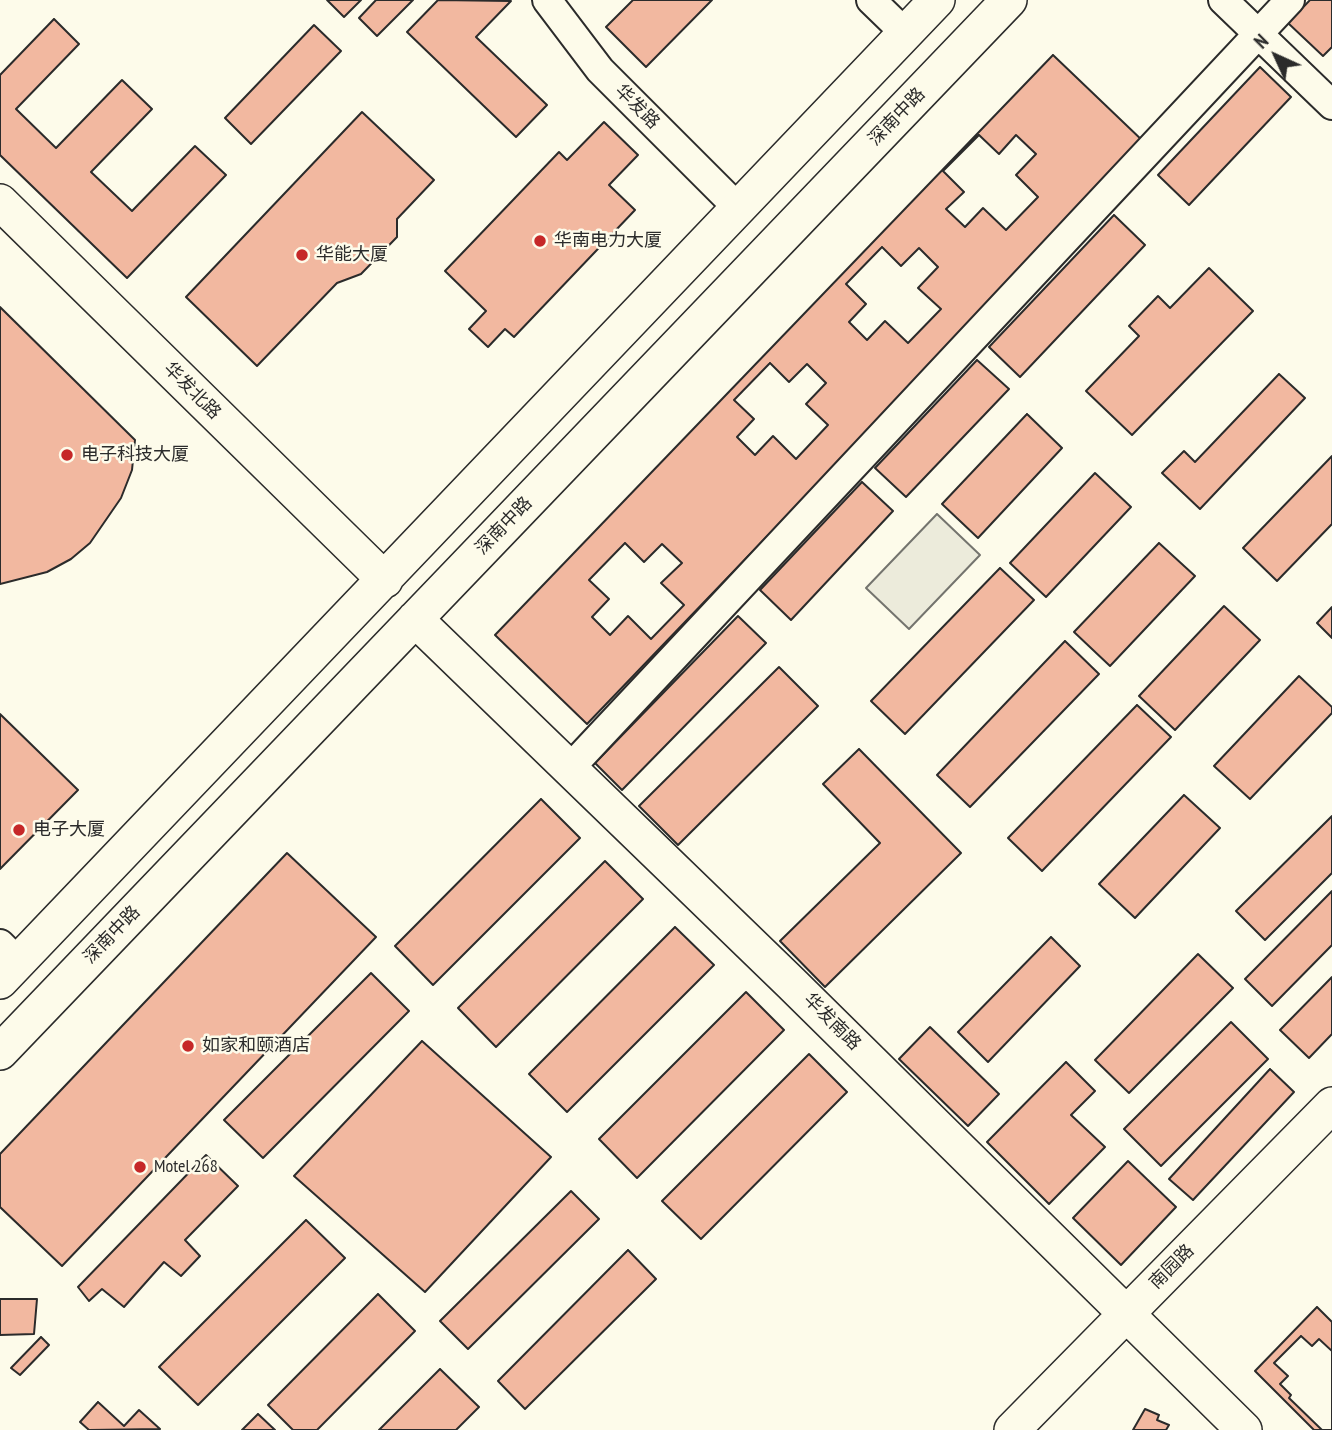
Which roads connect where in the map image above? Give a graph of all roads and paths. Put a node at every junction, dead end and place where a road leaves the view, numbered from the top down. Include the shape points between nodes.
1 (547, 0) edge
2 (871, 0) edge
3 (937, 0) edge
4 (1009, 0) edge
5 (1223, 0) edge
6 (1290, 0) edge
7 (905, 33) junction
8 (1258, 34) junction
9 (1332, 105) edge
10 (0, 202) edge
11 (737, 207) junction
12 (0, 235) edge
13 (378, 587) junction
14 (415, 619) junction
15 (570, 768) junction
16 (6, 962) edge
17 (0, 1052) edge
18 (1332, 1104) edge
19 (1332, 1137) edge
20 (1134, 1322) junction
21 (1012, 1430) edge
22 (1042, 1430) edge
23 (1244, 1430) edge

1 - 11 street, 华发路 via 600,70
2 - 7 street
3 - 7 main road
4 - 14 main road, 深南中路
5 - 8 street
6 - 8 street
7 - 11 main road
8 - 9 street
8 - 15 street
10 - 13 main road, 华发北路
11 - 13 main road
12 - 13 main road, 华发北路
13 - 16 main road
14 - 15 main road, 华发南路
14 - 17 main road, 深南中路
15 - 20 main road, 华发南路
18 - 20 main road, 南园路
19 - 20 main road, 南园路
20 - 21 main road, 南园路
20 - 22 main road, 南园路
20 - 23 main road, 华发南路

